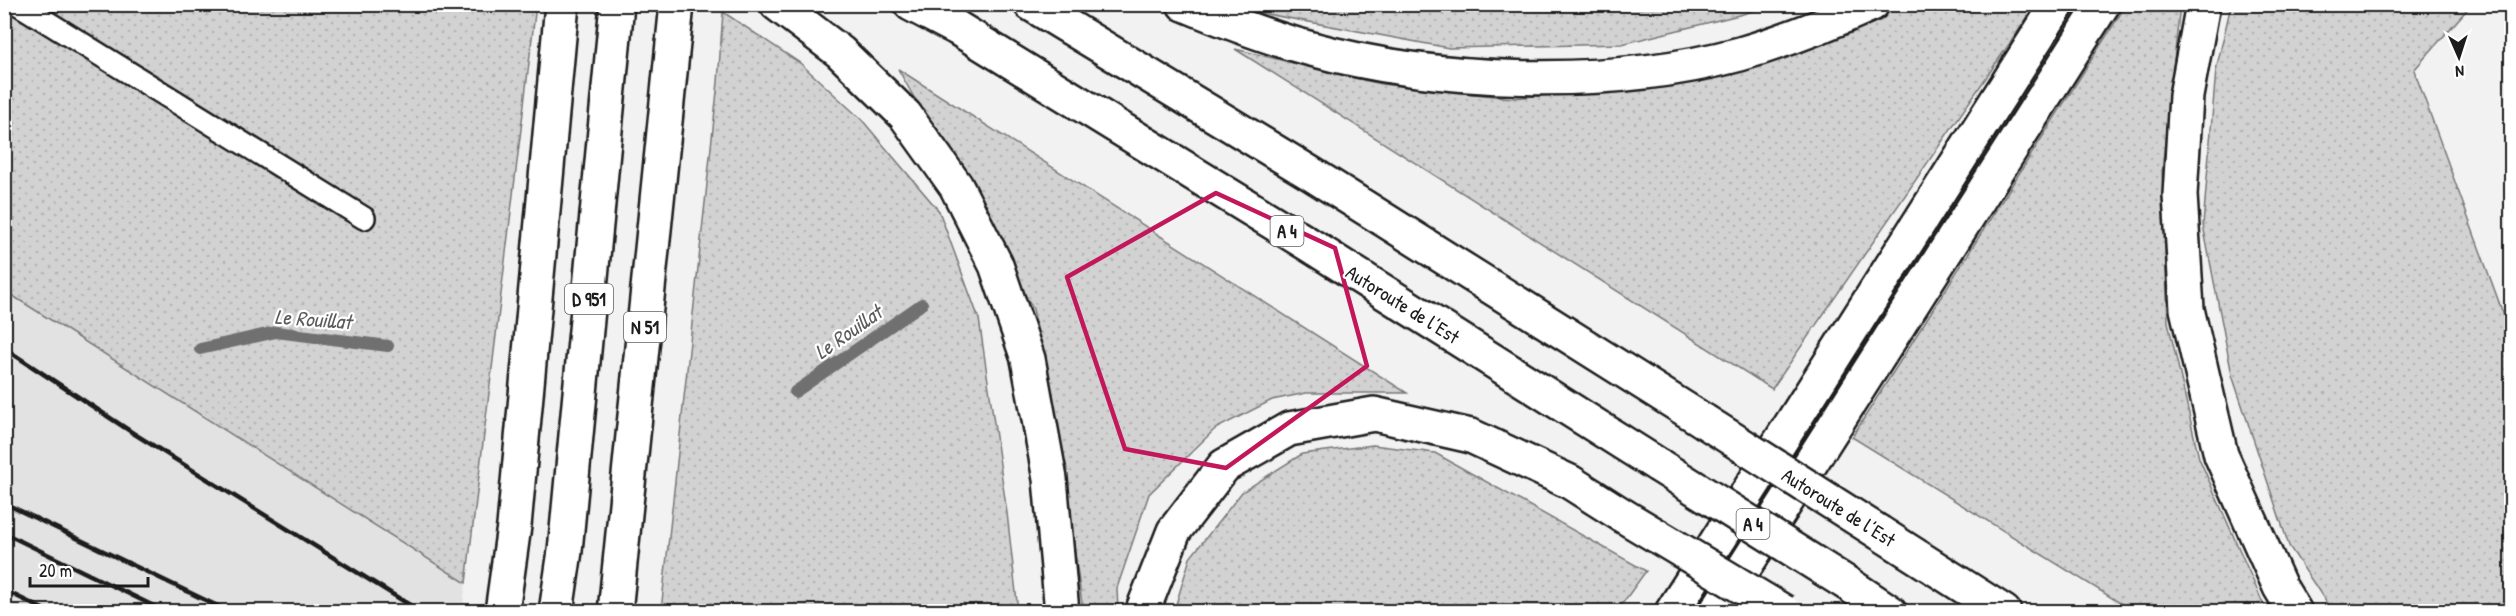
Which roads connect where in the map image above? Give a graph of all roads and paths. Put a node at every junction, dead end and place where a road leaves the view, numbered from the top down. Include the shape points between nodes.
1 (18, 4) edge
2 (617, 4) edge
3 (677, 4) edge
4 (777, 4) edge
5 (911, 4) edge
6 (1031, 4) edge
7 (1184, 4) edge
8 (1872, 4) edge
9 (2058, 4) edge
10 (2103, 4) edge
11 (2203, 4) edge
12 (561, 12) edge
13 (364, 218) dead end
14 (502, 612) edge
15 (556, 612) edge
16 (615, 612) edge
17 (1062, 612) edge
18 (1144, 612) edge
19 (1672, 612) edge
20 (1716, 612) edge
21 (1784, 612) edge
22 (1890, 612) edge
23 (2004, 612) edge
24 (2295, 612) edge

1 - 13 lane
2 - 15 main road, D 951
3 - 16 main road, N 51
4 - 17 main road via 840,52 905,115 956,186 996,265 1028,358 1050,479
5 - 22 main road, Autoroute de l’Est / A 4, bridge via 957,28 1248,207
6 - 23 main road, Autoroute de l’Est, bridge via 1310,173
7 - 8 main road via 1310,49 1410,70 1541,79 1644,73 1740,54
9 - 19 main road
10 - 20 main road
11 - 24 main road via 2186,96 2180,195 2187,309 2221,455
12 - 14 main road via 514,526
18 - 21 main road, bridge via 1174,531 1224,466 1289,429 1374,414 1471,436 1570,482

